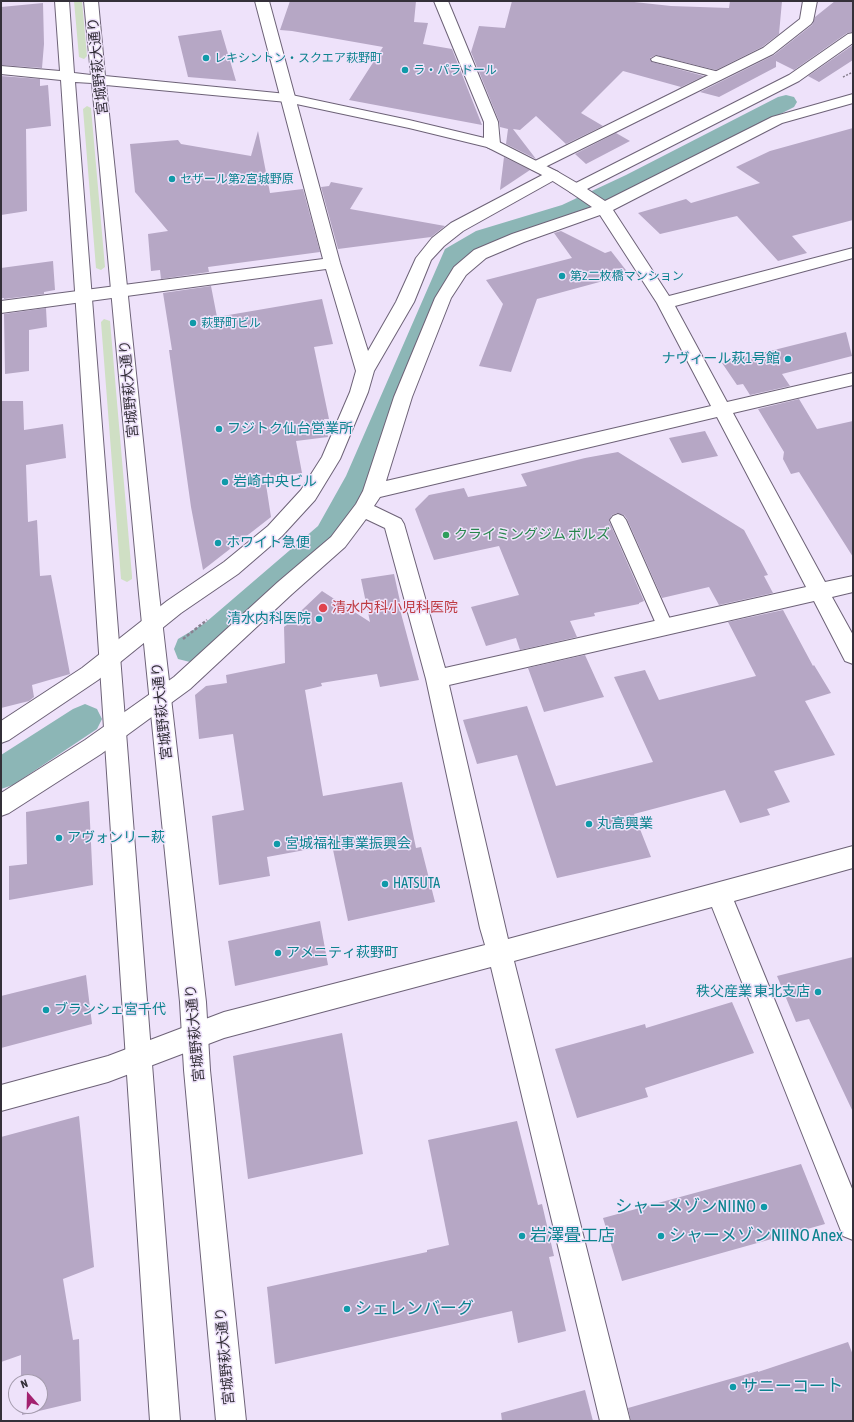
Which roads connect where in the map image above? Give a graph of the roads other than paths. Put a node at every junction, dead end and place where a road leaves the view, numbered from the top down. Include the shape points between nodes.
1 (62, 1) edge
2 (91, 1) edge
3 (262, 1) edge
4 (441, 1) edge
5 (810, 1) edge
6 (853, 37) edge
7 (656, 59) dead end
8 (1, 70) edge
9 (719, 75) junction
10 (68, 76) junction
11 (99, 79) junction
12 (287, 98) junction
13 (850, 103) edge
14 (492, 144) junction
15 (536, 166) junction
16 (553, 174) junction
17 (577, 190) junction
18 (604, 208) junction
19 (853, 253) edge
20 (332, 263) junction
21 (120, 291) junction
22 (84, 296) junction
23 (666, 303) junction
24 (1, 307) edge
25 (365, 371) junction
26 (853, 379) edge
27 (723, 409) junction
28 (368, 500) junction
29 (618, 520) dead end
30 (853, 584) edge
31 (820, 592) junction
32 (153, 626) junction
33 (665, 626) junction
34 (853, 655) edge
35 (110, 658) junction
36 (437, 679) junction
37 (161, 698) junction
38 (115, 731) junction
39 (1, 733) edge
40 (1, 806) edge
41 (853, 857) edge
42 (719, 893) junction
43 (500, 953) junction
44 (195, 1036) junction
45 (140, 1057) junction
46 (1, 1098) edge
47 (853, 1226) edge
48 (165, 1421) edge
49 (231, 1421) edge
50 (615, 1421) edge

1 - 10 street, 宮城野萩大通り
2 - 11 street, 宮城野萩大通り
3 - 12 street
4 - 14 street via 491,122
5 - 9 street via 806,21 768,51
6 - 17 street via 794,78
7 - 9 lane
8 - 10 street
9 - 15 street
10 - 11 street
10 - 22 street, 宮城野萩大通り
11 - 12 street
11 - 21 street, 宮城野萩大通り
12 - 14 street
12 - 20 street
13 - 18 street via 777,120
14 - 15 street
15 - 16 street
16 - 17 street
16 - 25 street via 457,227 438,242 424,258 405,302
17 - 18 street
18 - 23 street
18 - 28 street via 480,254 460,271 443,298 403,397
19 - 23 street
20 - 21 street
20 - 25 street
21 - 22 street
21 - 32 street, 宮城野萩大通り
22 - 24 street
22 - 35 street, 宮城野萩大通り
23 - 27 street
25 - 32 street via 331,459 308,495 275,531 231,568 174,607
26 - 27 street
27 - 28 street
27 - 31 street
28 - 36 street via 394,524
28 - 37 street via 338,542 182,683
29 - 33 lane
30 - 31 street
31 - 33 street
31 - 34 street
32 - 35 street
32 - 37 street, 宮城野萩大通り
33 - 36 street
35 - 38 street, 宮城野萩大通り
35 - 39 street
36 - 43 street via 492,928
37 - 38 street
37 - 44 street, 宮城野萩大通り
38 - 40 street
38 - 45 street, 宮城野萩大通り
41 - 42 street
42 - 43 street
42 - 47 street
43 - 44 street via 224,1025
43 - 50 street
44 - 45 street
44 - 49 street, 宮城野萩大通り
45 - 46 street via 108,1069
45 - 48 street, 宮城野萩大通り

